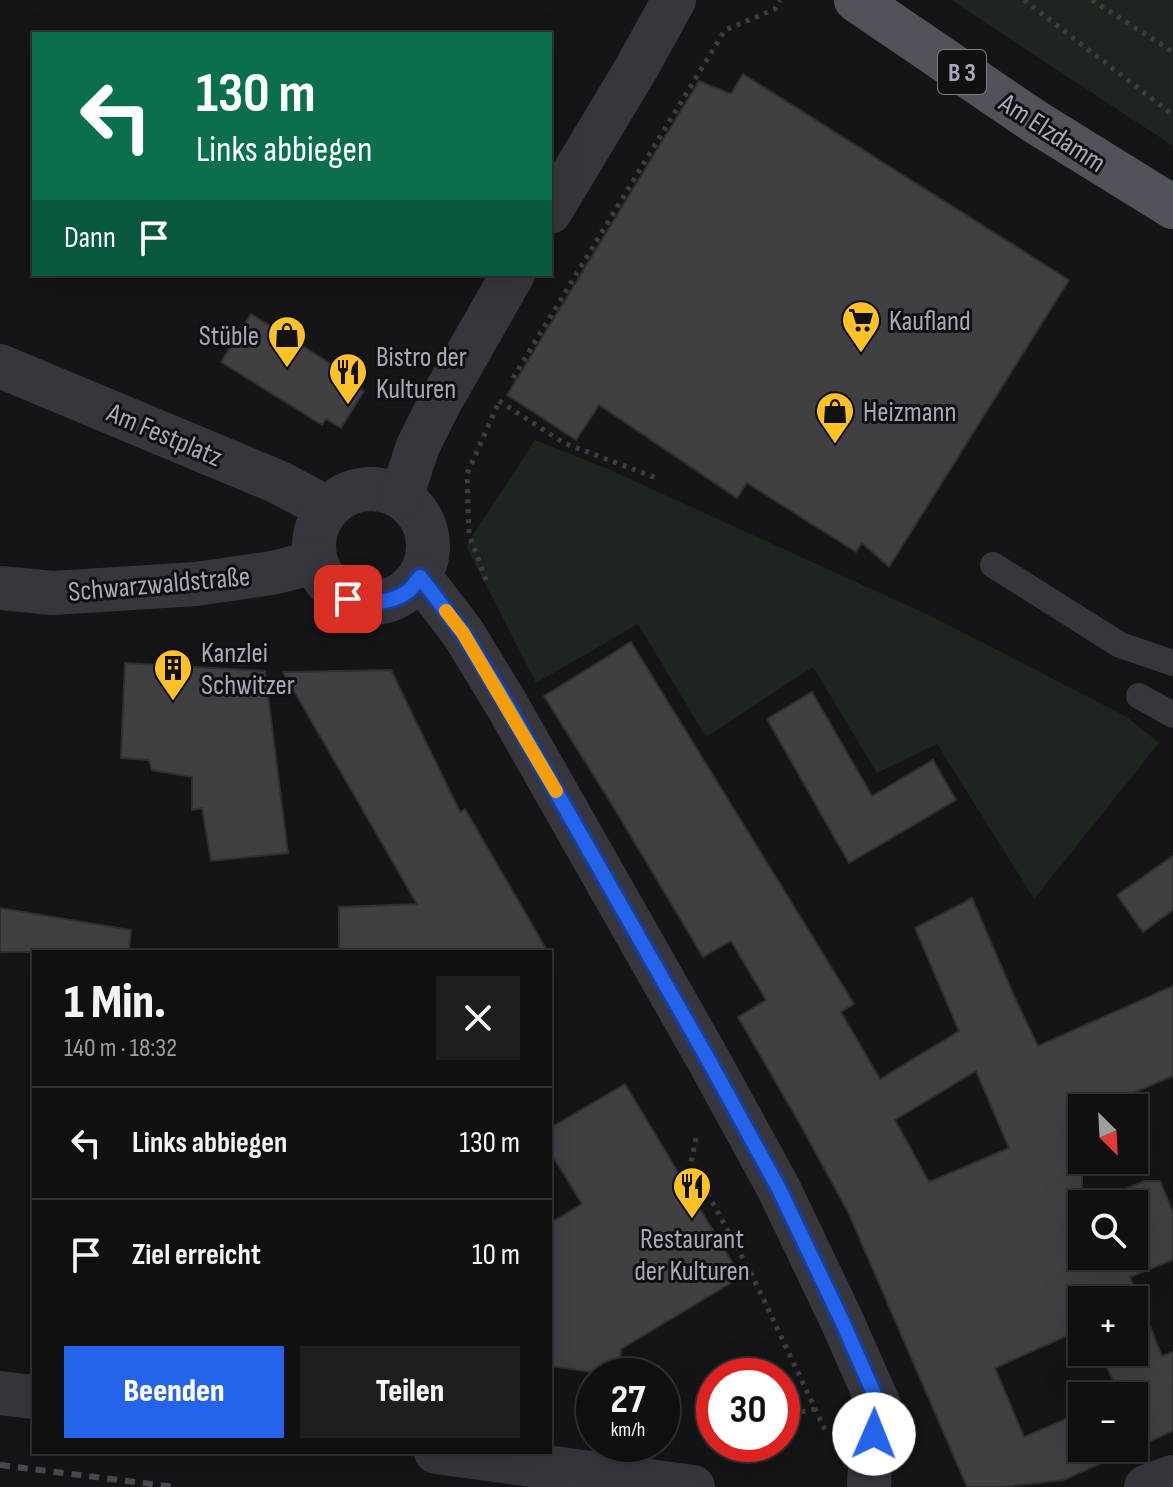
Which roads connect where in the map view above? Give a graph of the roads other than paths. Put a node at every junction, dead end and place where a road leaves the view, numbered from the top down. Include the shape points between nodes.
1 (674, 0) edge
2 (856, 0) edge
3 (1173, 207) edge
4 (552, 209) edge
5 (512, 276) edge
6 (0, 366) edge
7 (401, 497) junction
8 (327, 508) junction
9 (316, 562) junction
10 (993, 565) dead end
11 (420, 577) junction
12 (0, 588) edge
13 (1173, 663) edge
14 (1139, 696) dead end
15 (1173, 715) edge
16 (0, 1393) edge
17 (32, 1397) edge
18 (451, 1454) edge
19 (1173, 1477) edge
20 (693, 1487) edge
21 (869, 1487) edge
22 (1146, 1487) edge

1 - 4 street
2 - 3 main road, Am Elzdamm / B 3
5 - 7 street via 440,402
6 - 8 street, Am Festplatz via 278,482
7 - 8 street via 374,489 350,493
7 - 11 street via 417,512 427,534 428,556
8 - 9 street via 316,529
9 - 11 street via 330,586 348,599 373,603 408,592
9 - 12 street, Schwarzwaldstraße via 196,584 53,593
10 - 13 lane via 1120,645
11 - 21 street via 463,633 508,707 779,1189 879,1405
14 - 15 lane
16 - 17 street
18 - 20 street
19 - 22 street

